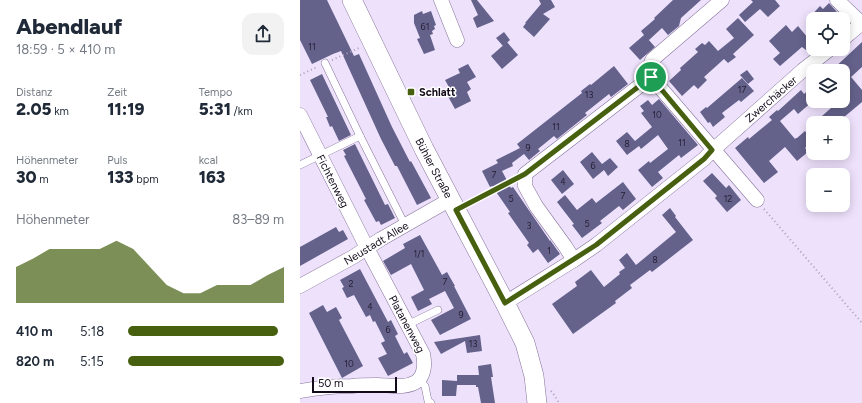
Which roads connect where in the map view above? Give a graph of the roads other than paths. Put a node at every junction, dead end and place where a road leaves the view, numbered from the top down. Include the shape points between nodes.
1 (352, 0) edge
2 (441, 0) edge
3 (722, 0) edge
4 (837, 0) edge
5 (862, 24) edge
6 (850, 33) edge
7 (457, 40) dead end
8 (821, 56) edge
9 (325, 63) dead end
10 (651, 77) junction
11 (300, 115) edge
12 (360, 136) junction
13 (712, 150) junction
14 (320, 155) junction
15 (300, 165) edge
16 (757, 200) road end
17 (454, 204) junction
18 (405, 225) junction
19 (367, 248) junction
20 (574, 260) junction
21 (300, 286) edge
22 (505, 303) junction
23 (438, 310) dead end
24 (407, 325) junction
25 (419, 380) junction
26 (300, 391) edge
27 (431, 403) edge
28 (537, 403) edge

1 - 17 street, Bühler Straße
2 - 7 street
3 - 10 street via 653,59 649,71
4 - 5 street
5 - 6 street
8 - 13 street, Zwerchäcker
9 - 12 lane
10 - 13 street
10 - 20 street via 525,174 525,186 536,206
11 - 14 street, Fichtenweg
12 - 14 lane
12 - 18 lane
13 - 16 street
13 - 20 street, Zwerchäcker via 704,159
14 - 15 lane
14 - 19 street, Fichtenweg
17 - 18 street, Neustadt Allee
17 - 22 street, Bühler Straße
18 - 19 street, Neustadt Allee
19 - 21 street, Neustadt Allee
19 - 24 street, Platanenweg
20 - 22 street, Zwerchäcker
22 - 28 street, Bühler Straße via 525,343 534,376
23 - 24 lane
24 - 25 street, Platanenweg via 425,362
25 - 26 street via 405,386 350,386
25 - 27 lane via 425,386 428,401

